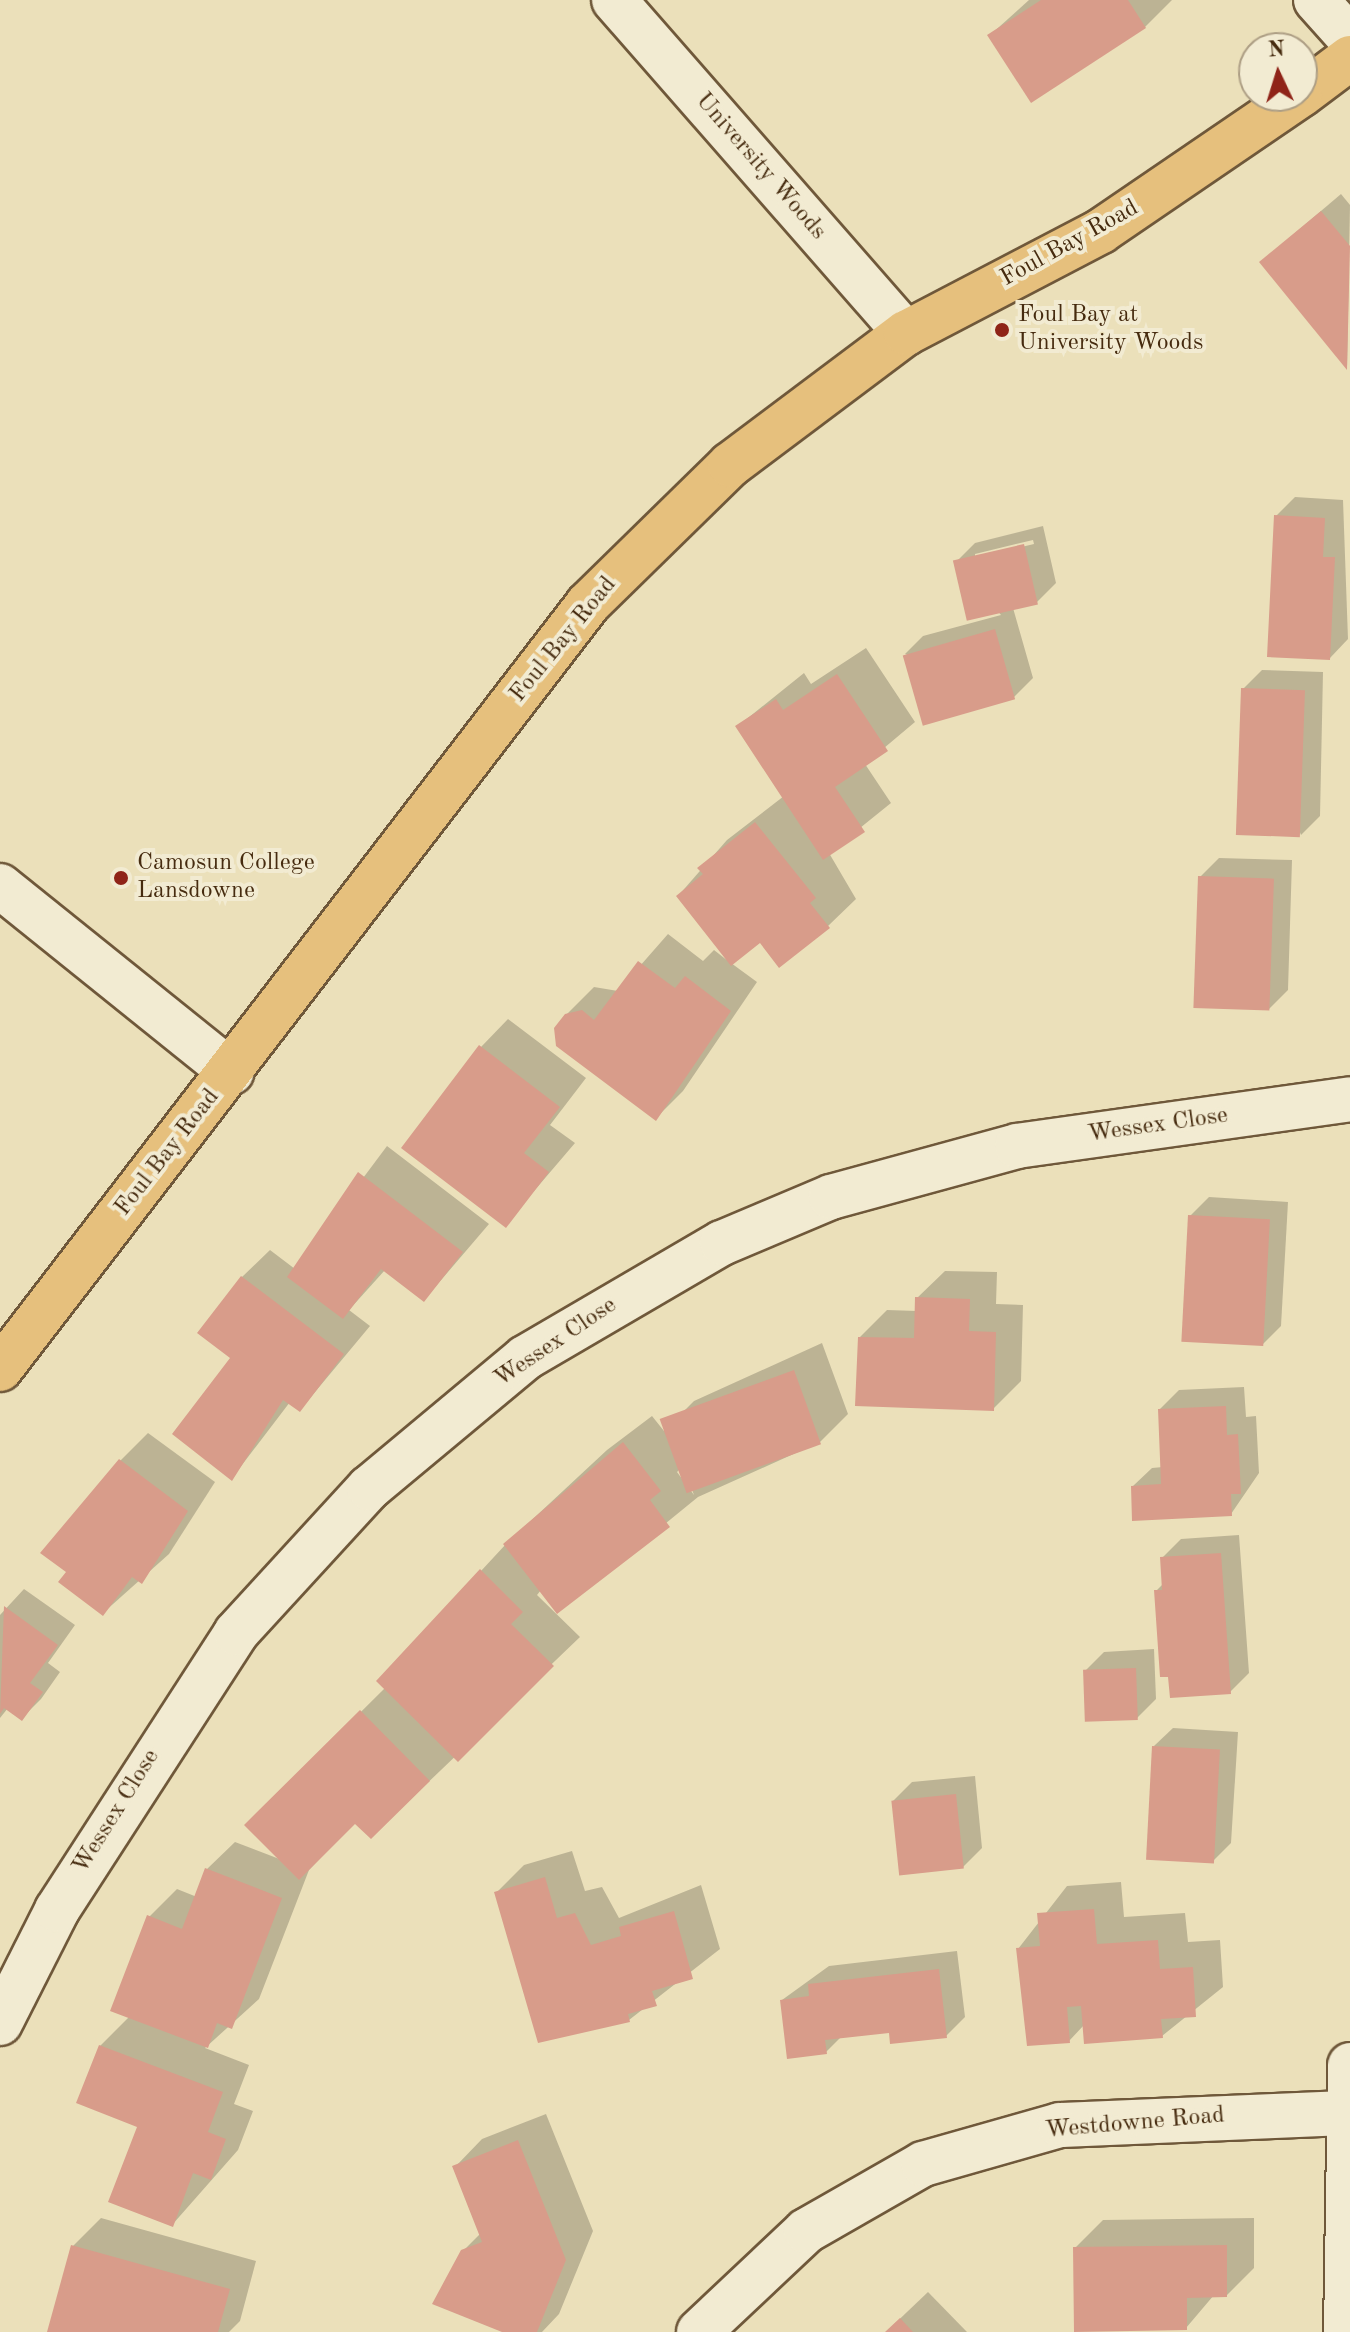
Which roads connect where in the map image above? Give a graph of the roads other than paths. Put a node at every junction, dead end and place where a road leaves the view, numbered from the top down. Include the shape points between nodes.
1 (614, 0) edge
2 (1316, 0) edge
3 (1350, 38) edge
4 (1350, 58) edge
5 (1318, 82) edge
6 (1276, 112) edge
7 (906, 333) junction
8 (16, 899) edge
9 (231, 1072) junction
10 (1350, 1099) edge
11 (0, 1369) edge
12 (0, 2023) edge
13 (1350, 2065) edge
14 (1347, 2113) junction
15 (699, 2332) edge
16 (1346, 2332) edge

1 - 7 street, University Woods
2 - 3 street
4 - 5 main road, Foul Bay Road
6 - 7 main road, Foul Bay Road via 1101,231
7 - 9 main road, Foul Bay Road via 730,465 588,604
8 - 9 street
9 - 11 main road, Foul Bay Road
10 - 12 street, Wessex Close via 1017,1146 831,1197 722,1243 525,1358 369,1488 236,1633 57,1910
13 - 14 street
14 - 15 street, Westdowne Road via 1060,2125 923,2164 806,2231
14 - 16 street

